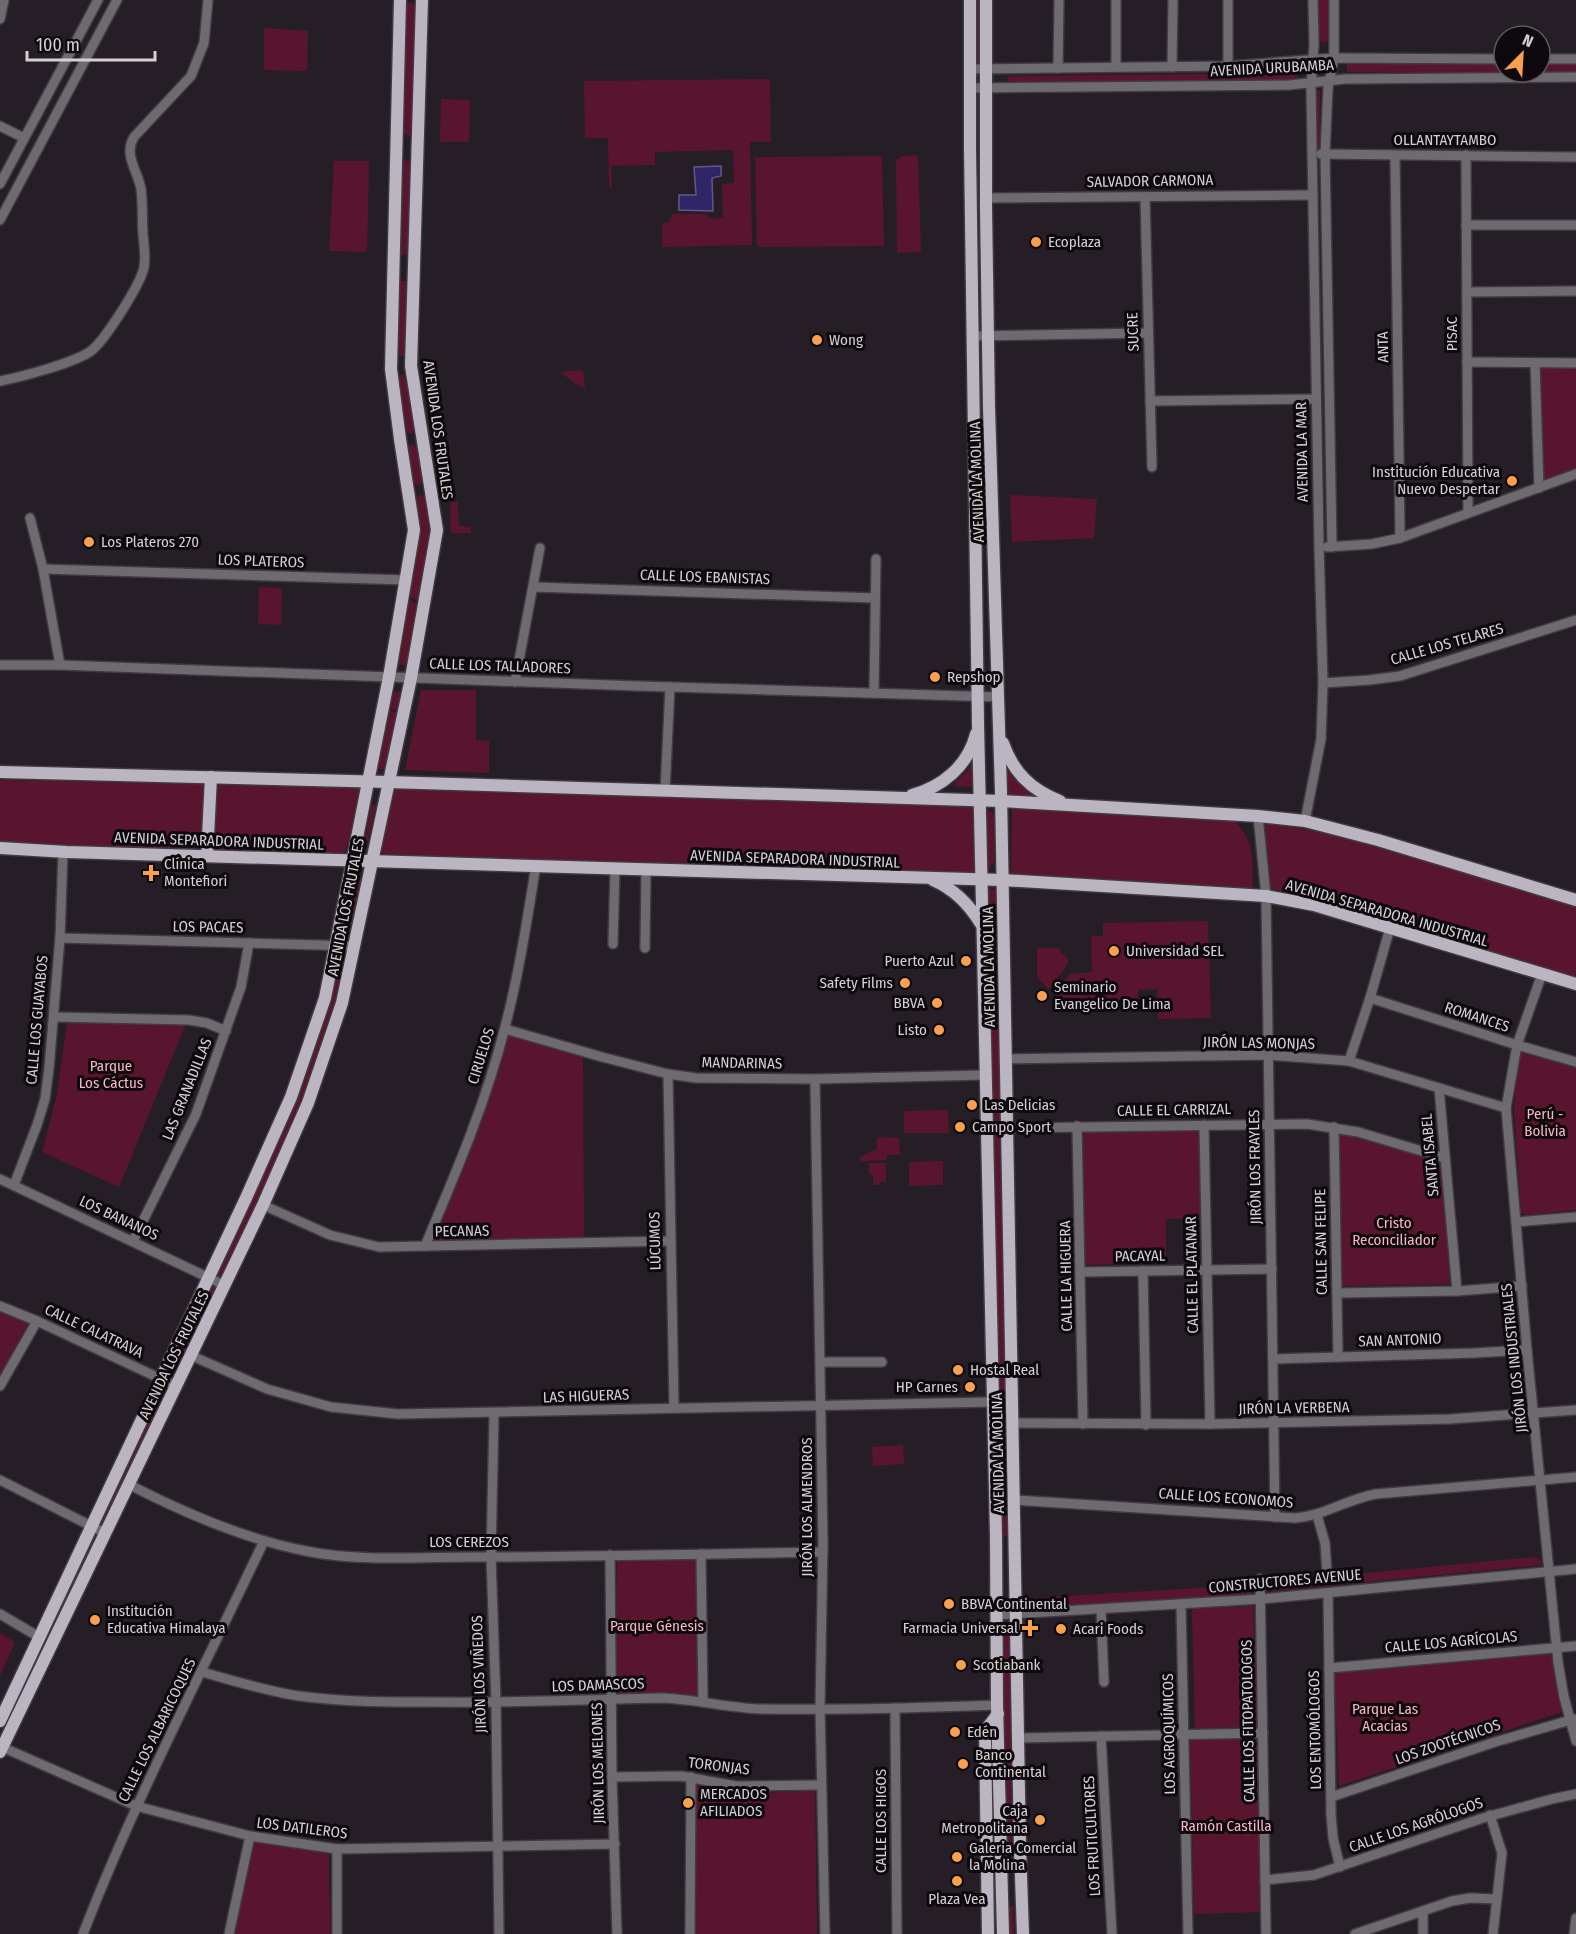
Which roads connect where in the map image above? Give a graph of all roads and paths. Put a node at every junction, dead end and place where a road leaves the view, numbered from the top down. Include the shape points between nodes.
1 (4, 0) edge
2 (98, 0) edge
3 (117, 0) edge
4 (208, 0) edge
5 (400, 0) edge
6 (422, 0) edge
7 (970, 0) edge
8 (986, 0) edge
9 (1059, 0) edge
10 (1116, 0) edge
11 (1173, 0) edge
12 (1228, 0) edge
13 (1313, 0) edge
14 (1334, 0) edge
15 (0, 19) edge
16 (86, 22) junction
17 (101, 30) junction
18 (1334, 58) junction
19 (1492, 59) edge
20 (1552, 59) edge
21 (1576, 59) edge
22 (1313, 60) junction
23 (1228, 66) junction
24 (1116, 67) junction
25 (1172, 67) junction
26 (1058, 68) junction
27 (970, 69) junction
28 (986, 69) junction
29 (1576, 76) edge
30 (1330, 80) junction
31 (1312, 82) junction
32 (970, 88) junction
33 (986, 88) junction
34 (33, 123) junction
35 (0, 126) edge
36 (48, 129) junction
37 (24, 138) junction
38 (1313, 154) junction
39 (1325, 154) junction
40 (1395, 155) junction
41 (1466, 155) junction
42 (1576, 157) edge
43 (0, 184) edge
44 (1314, 195) junction
45 (1145, 196) junction
46 (986, 198) junction
47 (0, 220) edge
48 (1466, 225) junction
49 (1576, 225) edge
50 (1576, 291) edge
51 (1467, 292) junction
52 (1149, 333) junction
53 (973, 336) junction
54 (988, 336) junction
55 (1467, 362) junction
56 (1535, 363) junction
57 (1576, 363) edge
58 (0, 381) edge
59 (1316, 399) junction
60 (1150, 401) junction
61 (974, 429) junction
62 (990, 429) junction
63 (1152, 467) dead end
64 (1576, 474) edge
65 (1539, 488) junction
66 (1468, 512) junction
67 (30, 518) dead end
68 (1400, 538) junction
69 (1319, 546) junction
70 (1332, 547) junction
71 (540, 548) dead end
72 (876, 559) dead end
73 (43, 569) junction
74 (994, 569) junction
75 (976, 570) junction
76 (407, 580) junction
77 (533, 587) junction
78 (875, 598) junction
79 (1576, 620) edge
80 (0, 665) edge
81 (60, 665) junction
82 (388, 677) junction
83 (411, 678) junction
84 (515, 682) junction
85 (1323, 683) junction
86 (670, 687) junction
87 (874, 693) junction
88 (978, 696) junction
89 (998, 696) junction
90 (978, 724) junction
91 (999, 726) junction
92 (0, 772) edge
93 (211, 777) junction
94 (367, 781) junction
95 (388, 782) junction
96 (665, 791) junction
97 (890, 799) junction
98 (980, 801) junction
99 (1001, 801) junction
100 (1078, 806) junction
101 (1258, 816) junction
102 (1305, 820) junction
103 (0, 848) edge
104 (63, 852) junction
105 (207, 856) junction
106 (353, 860) junction
107 (371, 860) junction
108 (536, 865) junction
109 (615, 868) junction
110 (646, 869) junction
111 (926, 878) junction
112 (981, 879) junction
113 (1002, 880) junction
114 (1266, 896) junction
115 (1576, 900) edge
116 (982, 926) junction
117 (1390, 928) junction
118 (60, 938) junction
119 (249, 943) junction
120 (613, 944) dead end
121 (982, 944) junction
122 (337, 945) junction
123 (355, 946) junction
124 (645, 948) dead end
125 (1004, 963) junction
126 (1542, 974) junction
127 (1576, 984) edge
128 (1370, 998) junction
129 (55, 1017) junction
130 (505, 1029) junction
131 (226, 1031) junction
132 (1517, 1045) junction
133 (1268, 1055) junction
134 (1005, 1059) junction
135 (1349, 1061) junction
136 (1576, 1062) edge
137 (668, 1074) junction
138 (985, 1075) junction
139 (815, 1079) junction
140 (1439, 1088) junction
141 (1506, 1108) junction
142 (1269, 1123) junction
143 (1204, 1125) junction
144 (1077, 1126) junction
145 (1334, 1127) junction
146 (1008, 1128) junction
147 (1445, 1158) junction
148 (0, 1179) edge
149 (14, 1185) junction
150 (263, 1204) junction
151 (1576, 1217) edge
152 (1516, 1222) junction
153 (133, 1241) junction
154 (670, 1241) junction
155 (425, 1246) junction
156 (1272, 1269) junction
157 (1207, 1270) junction
158 (1143, 1271) junction
159 (1081, 1272) junction
160 (210, 1278) junction
161 (224, 1285) junction
162 (1522, 1286) junction
163 (1457, 1291) junction
164 (1337, 1293) junction
165 (0, 1306) edge
166 (37, 1321) junction
167 (1527, 1350) junction
168 (190, 1355) junction
169 (1338, 1357) junction
170 (1273, 1359) junction
171 (820, 1362) junction
172 (882, 1362) dead end
173 (162, 1379) junction
174 (0, 1386) edge
175 (176, 1386) junction
176 (992, 1402) junction
177 (821, 1405) junction
178 (674, 1408) junction
179 (1576, 1410) edge
180 (494, 1414) junction
181 (1534, 1414) junction
182 (1012, 1423) junction
183 (1274, 1423) junction
184 (1083, 1424) junction
185 (1210, 1424) junction
186 (1146, 1425) junction
187 (1576, 1477) edge
188 (0, 1480) edge
189 (1541, 1480) junction
190 (128, 1484) junction
191 (1014, 1500) junction
192 (1317, 1515) junction
193 (1275, 1517) junction
194 (93, 1527) junction
195 (105, 1533) junction
196 (1015, 1535) junction
197 (996, 1536) junction
198 (264, 1541) junction
199 (823, 1552) junction
200 (701, 1554) junction
201 (610, 1555) junction
202 (491, 1557) junction
203 (1576, 1569) edge
204 (1328, 1572) dead end
205 (1550, 1572) junction
206 (1260, 1579) dead end
207 (1016, 1593) junction
208 (1328, 1593) junction
209 (996, 1594) junction
210 (1261, 1599) junction
211 (1181, 1605) junction
212 (1101, 1610) junction
213 (0, 1614) edge
214 (996, 1615) junction
215 (1016, 1615) junction
216 (39, 1637) junction
217 (1576, 1646) edge
218 (1557, 1648) junction
219 (1329, 1668) junction
220 (202, 1672) junction
221 (1104, 1682) dead end
222 (613, 1700) junction
223 (704, 1701) junction
224 (496, 1703) junction
225 (820, 1707) junction
226 (895, 1708) junction
227 (998, 1710) junction
228 (1573, 1719) edge
229 (0, 1723) edge
230 (1263, 1733) junction
231 (1184, 1735) junction
232 (1101, 1736) junction
233 (1019, 1738) junction
234 (1576, 1741) edge
235 (1, 1749) edge
236 (612, 1777) junction
237 (691, 1777) junction
238 (821, 1785) junction
239 (1576, 1794) edge
240 (1331, 1797) junction
241 (136, 1806) junction
242 (1490, 1815) junction
243 (250, 1836) junction
244 (615, 1844) junction
245 (1000, 1847) junction
246 (498, 1848) junction
247 (1020, 1848) junction
248 (337, 1850) junction
249 (1340, 1867) junction
250 (1264, 1880) junction
251 (1002, 1888) junction
252 (1496, 1899) junction
253 (1423, 1911) junction
254 (1576, 1918) edge
255 (988, 1929) edge
256 (83, 1934) edge
257 (229, 1934) edge
258 (336, 1934) edge
259 (499, 1934) edge
260 (617, 1934) edge
261 (690, 1934) edge
262 (825, 1934) edge
263 (897, 1934) edge
264 (1003, 1934) edge
265 (1023, 1934) edge
266 (1112, 1934) edge
267 (1188, 1934) edge
268 (1266, 1934) edge
269 (1355, 1934) edge
270 (1423, 1934) edge
271 (1493, 1934) edge
272 (1574, 1934) edge

1 - 15 street
2 - 16 street
3 - 17 street
4 - 58 street via 204,43 191,76 130,144 141,193 144,257 144,268 135,287 90,352
5 - 76 main road, AVENIDA LOS FRUTALES via 391,369 414,530
6 - 83 main road, AVENIDA LOS FRUTALES via 411,366 437,530
7 - 27 main road, AVENIDA LA MOLINA
8 - 28 main road, AVENIDA LA MOLINA
9 - 26 street
10 - 24 street
11 - 25 street
12 - 23 street
13 - 22 street, AVENIDA LA MAR
14 - 18 street, AVENIDA LA MAR
16 - 17 street
16 - 34 street
17 - 36 street
18 - 19 street, AVENIDA URUBAMBA
18 - 22 street, AVENIDA URUBAMBA
18 - 30 street, AVENIDA LA MAR
20 - 21 street
22 - 23 street, AVENIDA URUBAMBA
22 - 31 street, AVENIDA LA MAR
23 - 25 street, AVENIDA URUBAMBA
24 - 25 street, AVENIDA URUBAMBA
24 - 26 street, AVENIDA URUBAMBA
26 - 28 street, AVENIDA URUBAMBA
27 - 28 street, AVENIDA URUBAMBA
27 - 32 main road, AVENIDA LA MOLINA
28 - 33 main road, AVENIDA LA MOLINA
29 - 30 street, AVENIDA URUBAMBA
30 - 31 street, AVENIDA URUBAMBA
30 - 39 street, AVENIDA LA MAR
31 - 33 street, AVENIDA URUBAMBA
31 - 38 street, AVENIDA LA MAR
32 - 33 street, AVENIDA URUBAMBA
32 - 53 main road, AVENIDA LA MOLINA
33 - 46 main road, AVENIDA LA MOLINA
34 - 36 street
34 - 37 street
35 - 37 street
36 - 47 street
37 - 43 street
38 - 39 street, OLLANTAYTAMBO
38 - 44 street, AVENIDA LA MAR
39 - 40 street, OLLANTAYTAMBO
39 - 70 street, AVENIDA LA MAR
40 - 41 street, OLLANTAYTAMBO
40 - 68 street, ANTA
41 - 42 street, OLLANTAYTAMBO
41 - 48 street, PISAC
44 - 45 street, SALVADOR CARMONA
44 - 59 street, AVENIDA LA MAR
45 - 46 street, SALVADOR CARMONA
45 - 52 street, SUCRE
46 - 54 main road, AVENIDA LA MOLINA
48 - 49 street
48 - 51 street, PISAC
50 - 51 street
51 - 55 street, PISAC
52 - 54 street
52 - 60 street, SUCRE
53 - 54 street
53 - 61 main road, AVENIDA LA MOLINA
54 - 62 main road, AVENIDA LA MOLINA
55 - 56 street
55 - 66 street, PISAC
56 - 57 street
56 - 65 street
59 - 60 street
59 - 69 street, AVENIDA LA MAR
60 - 63 street, SUCRE
61 - 62 main road
61 - 75 main road, AVENIDA LA MOLINA
62 - 74 main road, AVENIDA LA MOLINA
64 - 65 street
65 - 66 street
66 - 68 street
67 - 73 street
68 - 70 street
69 - 70 street
69 - 85 street, AVENIDA LA MAR
71 - 77 street
72 - 78 street
73 - 76 street, LOS PLATEROS
73 - 81 street
74 - 75 main road
74 - 89 main road, AVENIDA LA MOLINA
75 - 88 main road, AVENIDA LA MOLINA
76 - 82 main road, AVENIDA LOS FRUTALES
77 - 78 street, CALLE LOS EBANISTAS
77 - 84 street
78 - 87 street
79 - 85 street, CALLE LOS TELARES via 1400,676
80 - 81 street, CALLE LOS TALLADORES
81 - 82 street, CALLE LOS TALLADORES
82 - 83 street, CALLE LOS TALLADORES
82 - 94 main road, AVENIDA LOS FRUTALES
83 - 84 street, CALLE LOS TALLADORES
83 - 95 main road, AVENIDA LOS FRUTALES
84 - 86 street, CALLE LOS TALLADORES
85 - 102 street, AVENIDA LA MAR via 1321,739
86 - 87 street, CALLE LOS TALLADORES
86 - 96 street
87 - 88 street, CALLE LOS TALLADORES
88 - 89 street, CALLE LOS TALLADORES
88 - 90 main road, AVENIDA LA MOLINA
89 - 91 main road, AVENIDA LA MOLINA
90 - 97 main road via 970,749 956,771 926,791
90 - 98 main road, AVENIDA LA MOLINA
91 - 99 main road, AVENIDA LA MOLINA
91 - 100 main road via 1007,756 1023,779 1046,795
92 - 93 main road
93 - 94 main road
93 - 105 main road
94 - 95 main road
94 - 106 main road, AVENIDA LOS FRUTALES
95 - 96 main road
95 - 107 main road, AVENIDA LOS FRUTALES
96 - 97 main road
97 - 98 main road
98 - 99 main road
98 - 112 main road, AVENIDA LA MOLINA
99 - 100 main road
99 - 113 main road, AVENIDA LA MOLINA
100 - 101 main road
101 - 102 main road
101 - 114 street, JIRÓN LOS FRAYLES
102 - 115 main road
103 - 104 main road, AVENIDA SEPARADORA INDUSTRIAL
104 - 105 main road, AVENIDA SEPARADORA INDUSTRIAL
104 - 118 street, CALLE LOS GUAYABOS
105 - 106 main road, AVENIDA SEPARADORA INDUSTRIAL
106 - 107 main road, AVENIDA SEPARADORA INDUSTRIAL
106 - 122 main road, AVENIDA LOS FRUTALES
107 - 108 main road, AVENIDA SEPARADORA INDUSTRIAL
107 - 123 main road, AVENIDA LOS FRUTALES
108 - 109 main road, AVENIDA SEPARADORA INDUSTRIAL
108 - 130 street, CIRUELOS
109 - 110 main road, AVENIDA SEPARADORA INDUSTRIAL
109 - 120 street
110 - 111 main road, AVENIDA SEPARADORA INDUSTRIAL
110 - 124 street
111 - 112 main road, AVENIDA SEPARADORA INDUSTRIAL
111 - 116 main road via 959,896
112 - 113 main road, AVENIDA SEPARADORA INDUSTRIAL
112 - 116 main road, AVENIDA LA MOLINA
113 - 114 main road, AVENIDA SEPARADORA INDUSTRIAL
113 - 125 main road, AVENIDA LA MOLINA
114 - 117 main road, AVENIDA SEPARADORA INDUSTRIAL via 1314,905
114 - 133 street, JIRÓN LOS FRAYLES
116 - 121 main road, AVENIDA LA MOLINA
117 - 126 main road, AVENIDA SEPARADORA INDUSTRIAL
117 - 128 street
118 - 119 street, LOS PACAES
118 - 129 street, CALLE LOS GUAYABOS
119 - 122 street, LOS PACAES
119 - 131 street, LAS GRANADILLAS via 241,987
121 - 125 main road via 990,935 998,935
121 - 138 main road, AVENIDA LA MOLINA
122 - 123 street, LOS PACAES
122 - 160 main road, AVENIDA LOS FRUTALES via 325,998 291,1097
123 - 150 main road, AVENIDA LOS FRUTALES via 342,1003 308,1103
125 - 134 main road, AVENIDA LA MOLINA
126 - 127 main road, AVENIDA SEPARADORA INDUSTRIAL
126 - 132 street, JIRÓN LOS INDUSTRIALES
128 - 132 street, ROMANCES
128 - 135 street
129 - 131 street via 189,1020
129 - 149 street, CALLE LOS GUAYABOS via 45,1099
130 - 137 street, MANDARINAS
130 - 155 street, CIRUELOS via 474,1124
131 - 153 street, LAS GRANADILLAS via 196,1114
132 - 136 street, ROMANCES
132 - 141 street, JIRÓN LOS INDUSTRIALES
133 - 134 street, JIRÓN LAS MONJAS
133 - 135 street, JIRÓN LAS MONJAS
133 - 142 street, JIRÓN LOS FRAYLES
134 - 146 main road, AVENIDA LA MOLINA
135 - 140 street, JIRÓN LAS MONJAS
137 - 139 street, MANDARINAS via 725,1079
137 - 154 street, LÚCUMOS
138 - 139 street, MANDARINAS
138 - 176 main road, AVENIDA LA MOLINA
139 - 171 street, JIRÓN LOS ALMENDROS
140 - 141 street, JIRÓN LAS MONJAS
140 - 147 street, SANTA ISABEL
141 - 152 street, JIRÓN LOS INDUSTRIALES
142 - 143 street, CALLE EL CARRIZAL
142 - 145 street, CALLE EL CARRIZAL
142 - 156 street, JIRÓN LOS FRAYLES
143 - 144 street, CALLE EL CARRIZAL
143 - 157 street, CALLE EL PLATANAR
144 - 146 street, CALLE EL CARRIZAL
144 - 159 street, CALLE LA HIGUERA
145 - 147 street, CALLE EL CARRIZAL
145 - 164 street, CALLE SAN FELIPE
146 - 182 main road, AVENIDA LA MOLINA
147 - 163 street, SANTA ISABEL
148 - 149 street, LOS BANANOS
149 - 153 street, LOS BANANOS
150 - 155 street, PECANAS via 352,1241 379,1247
150 - 161 main road, AVENIDA LOS FRUTALES
151 - 152 street
152 - 162 street, JIRÓN LOS INDUSTRIALES
153 - 160 street, LOS BANANOS
154 - 155 street, PECANAS
154 - 178 street, LÚCUMOS
156 - 157 street, PACAYAL
156 - 170 street, JIRÓN LOS FRAYLES
157 - 158 street, PACAYAL
157 - 185 street, CALLE EL PLATANAR
158 - 159 street, PACAYAL
158 - 186 street
159 - 184 street, CALLE LA HIGUERA
160 - 161 street, LOS BANANOS
160 - 173 main road, AVENIDA LOS FRUTALES
161 - 168 main road, AVENIDA LOS FRUTALES
162 - 163 street
162 - 167 street, JIRÓN LOS INDUSTRIALES
163 - 164 street
164 - 169 street, CALLE SAN FELIPE
165 - 166 street, CALLE CALATRAVA
166 - 173 street, CALLE CALATRAVA
166 - 174 street
167 - 169 street, SAN ANTONIO
167 - 181 street, JIRÓN LOS INDUSTRIALES
168 - 175 main road, AVENIDA LOS FRUTALES
168 - 180 street, LAS HIGUERAS via 267,1389 331,1407 398,1414
169 - 170 street, SAN ANTONIO
170 - 183 street, JIRÓN LOS FRAYLES
171 - 172 street
171 - 177 street, JIRÓN LOS ALMENDROS
173 - 175 street, CALLE CALATRAVA
173 - 194 main road, AVENIDA LOS FRUTALES
175 - 190 main road, AVENIDA LOS FRUTALES
176 - 177 street, LAS HIGUERAS
176 - 197 main road, AVENIDA LA MOLINA
177 - 178 street, LAS HIGUERAS
177 - 199 street, JIRÓN LOS ALMENDROS
178 - 180 street, LAS HIGUERAS
179 - 181 street, JIRÓN LA VERBENA
180 - 202 street, JIRÓN LOS VIÑEDOS
181 - 183 street, JIRÓN LA VERBENA
181 - 189 street, JIRÓN LOS INDUSTRIALES
182 - 184 street, JIRÓN LA VERBENA
182 - 191 main road, AVENIDA LA MOLINA
183 - 185 street, JIRÓN LA VERBENA
183 - 193 street, JIRÓN LOS FRAYLES
184 - 186 street, JIRÓN LA VERBENA
185 - 186 street, JIRÓN LA VERBENA
187 - 189 street, CALLE LOS ECONOMOS
188 - 194 street
189 - 192 street, CALLE LOS ECONOMOS via 1364,1496
189 - 205 street, JIRÓN LOS INDUSTRIALES
190 - 195 main road, AVENIDA LOS FRUTALES
190 - 198 street, LOS CEREZOS via 195,1516
191 - 193 street, CALLE LOS ECONOMOS
191 - 196 main road, AVENIDA LA MOLINA
192 - 193 street, CALLE LOS ECONOMOS
192 - 204 street
194 - 195 street
194 - 216 main road, AVENIDA LOS FRUTALES
195 - 235 main road, AVENIDA LOS FRUTALES
196 - 197 main road via 1009,1543
196 - 207 main road, AVENIDA LA MOLINA
197 - 209 main road, AVENIDA LA MOLINA
198 - 202 street, LOS CEREZOS via 308,1552 353,1557
198 - 220 street, CALLE LOS ALBARICOQUES
199 - 200 street, LOS CEREZOS
199 - 225 street, JIRÓN LOS ALMENDROS
200 - 201 street, LOS CEREZOS
200 - 223 street
201 - 202 street, LOS CEREZOS
201 - 222 street, JIRÓN LOS MELONES
202 - 224 street, JIRÓN LOS VIÑEDOS
203 - 205 street, CONSTRUCTORES AVENUE
205 - 208 street, CONSTRUCTORES AVENUE
205 - 218 street, JIRÓN LOS INDUSTRIALES
206 - 210 street, CALLE LOS FITOPATOLOGOS
207 - 209 street
207 - 215 main road, AVENIDA LA MOLINA
208 - 210 street, CONSTRUCTORES AVENUE
208 - 219 street, LOS ENTOMÓLOGOS
209 - 214 main road, AVENIDA LA MOLINA
210 - 211 street, CONSTRUCTORES AVENUE
210 - 230 street, CALLE LOS FITOPATOLOGOS
211 - 212 street, CONSTRUCTORES AVENUE
211 - 231 street, LOS AGROQUÍMICOS
212 - 215 street, CONSTRUCTORES AVENUE
212 - 221 street
213 - 216 street
214 - 215 street, CONSTRUCTORES AVENUE
214 - 227 main road, AVENIDA LA MOLINA
215 - 233 main road, AVENIDA LA MOLINA
216 - 229 main road, AVENIDA LOS FRUTALES
217 - 218 street, CALLE LOS AGRÍCOLAS
218 - 219 street, CALLE LOS AGRÍCOLAS
218 - 228 street, JIRÓN LOS INDUSTRIALES via 1564,1697
219 - 240 street, LOS ENTOMÓLOGOS
220 - 224 street, LOS DAMASCOS via 297,1695 350,1701
220 - 241 street, CALLE LOS ALBARICOQUES
222 - 223 street, LOS DAMASCOS
222 - 224 street, LOS DAMASCOS
222 - 236 street, JIRÓN LOS MELONES
223 - 225 street, LOS DAMASCOS via 760,1708
224 - 246 street, JIRÓN LOS VIÑEDOS
225 - 226 street, LOS DAMASCOS
225 - 238 street, JIRÓN LOS ALMENDROS
226 - 227 street, LOS DAMASCOS
226 - 263 street, CALLE LOS HIGOS
227 - 245 main road, AVENIDA LA MOLINA
227 - 255 main road via 985,1731
228 - 234 street, JIRÓN LOS INDUSTRIALES
228 - 240 street, LOS ZOOTÉCNICOS
230 - 231 street
230 - 250 street, CALLE LOS FITOPATOLOGOS
231 - 232 street
231 - 267 street, LOS AGROQUÍMICOS
232 - 233 street
232 - 266 street, LOS FRUTICULTORES
233 - 247 main road, AVENIDA LA MOLINA
235 - 241 street, LOS DATILEROS
236 - 237 street, TORONJAS
236 - 244 street, JIRÓN LOS MELONES
237 - 238 street, TORONJAS via 736,1786
237 - 261 street
238 - 262 street, JIRÓN LOS ALMENDROS
239 - 242 street, CALLE LOS AGRÓLOGOS
240 - 249 street, LOS ENTOMÓLOGOS via 1333,1838
241 - 243 street, LOS DATILEROS
241 - 256 street, CALLE LOS ALBARICOQUES
242 - 249 street, CALLE LOS AGRÓLOGOS
242 - 252 street via 1502,1853
243 - 248 street, LOS DATILEROS
243 - 257 street
244 - 246 street, LOS DATILEROS
244 - 260 street, JIRÓN LOS MELONES
245 - 247 main road via 1010,1838
245 - 251 main road, AVENIDA LA MOLINA
246 - 248 street, LOS DATILEROS
246 - 259 street, JIRÓN LOS VIÑEDOS
247 - 265 main road, AVENIDA LA MOLINA
248 - 258 street
249 - 250 street, CALLE LOS AGRÓLOGOS via 1307,1876
250 - 268 street, CALLE LOS FITOPATOLOGOS
251 - 255 main road
251 - 264 main road, AVENIDA LA MOLINA
252 - 253 street via 1464,1898
252 - 271 street
253 - 269 street
253 - 270 street
254 - 272 street

